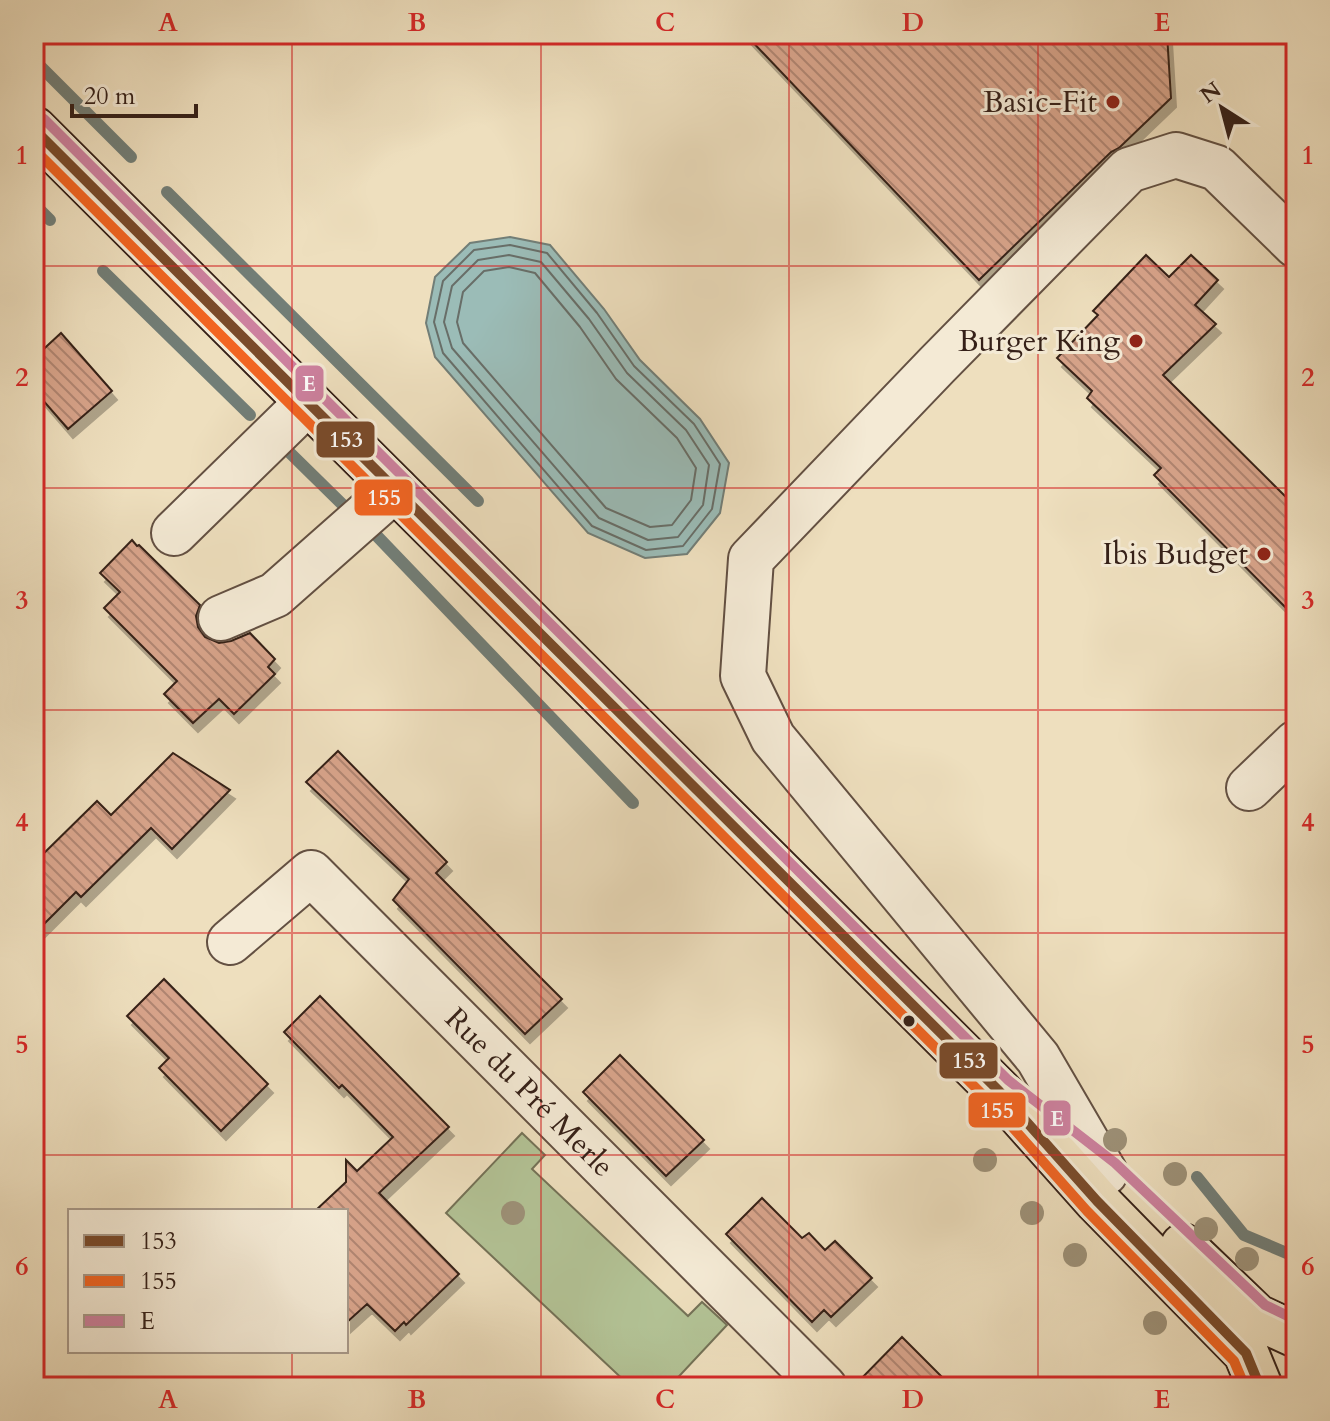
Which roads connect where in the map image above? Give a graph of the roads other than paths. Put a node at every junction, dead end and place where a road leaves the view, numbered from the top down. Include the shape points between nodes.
1 (34, 129) edge
2 (1296, 245) edge
3 (308, 402) junction
4 (395, 489) junction
5 (174, 533) dead end
6 (221, 618) dead end
7 (1296, 743) edge
8 (1249, 788) dead end
9 (230, 942) dead end
10 (999, 1091) junction
11 (1105, 1173) junction
12 (1296, 1335) edge
13 (824, 1387) edge
14 (1260, 1387) edge

1 - 3 main road
2 - 11 street via 1217,168 1176,155 1129,170 751,559 743,676 773,738 1038,1058
3 - 4 main road
3 - 5 street
4 - 6 street via 275,595
4 - 10 main road
7 - 8 street
9 - 13 street, Rue du Pré Merle via 311,873
10 - 11 main road
10 - 14 main road via 1097,1201 1246,1353
11 - 12 main road via 1257,1317

